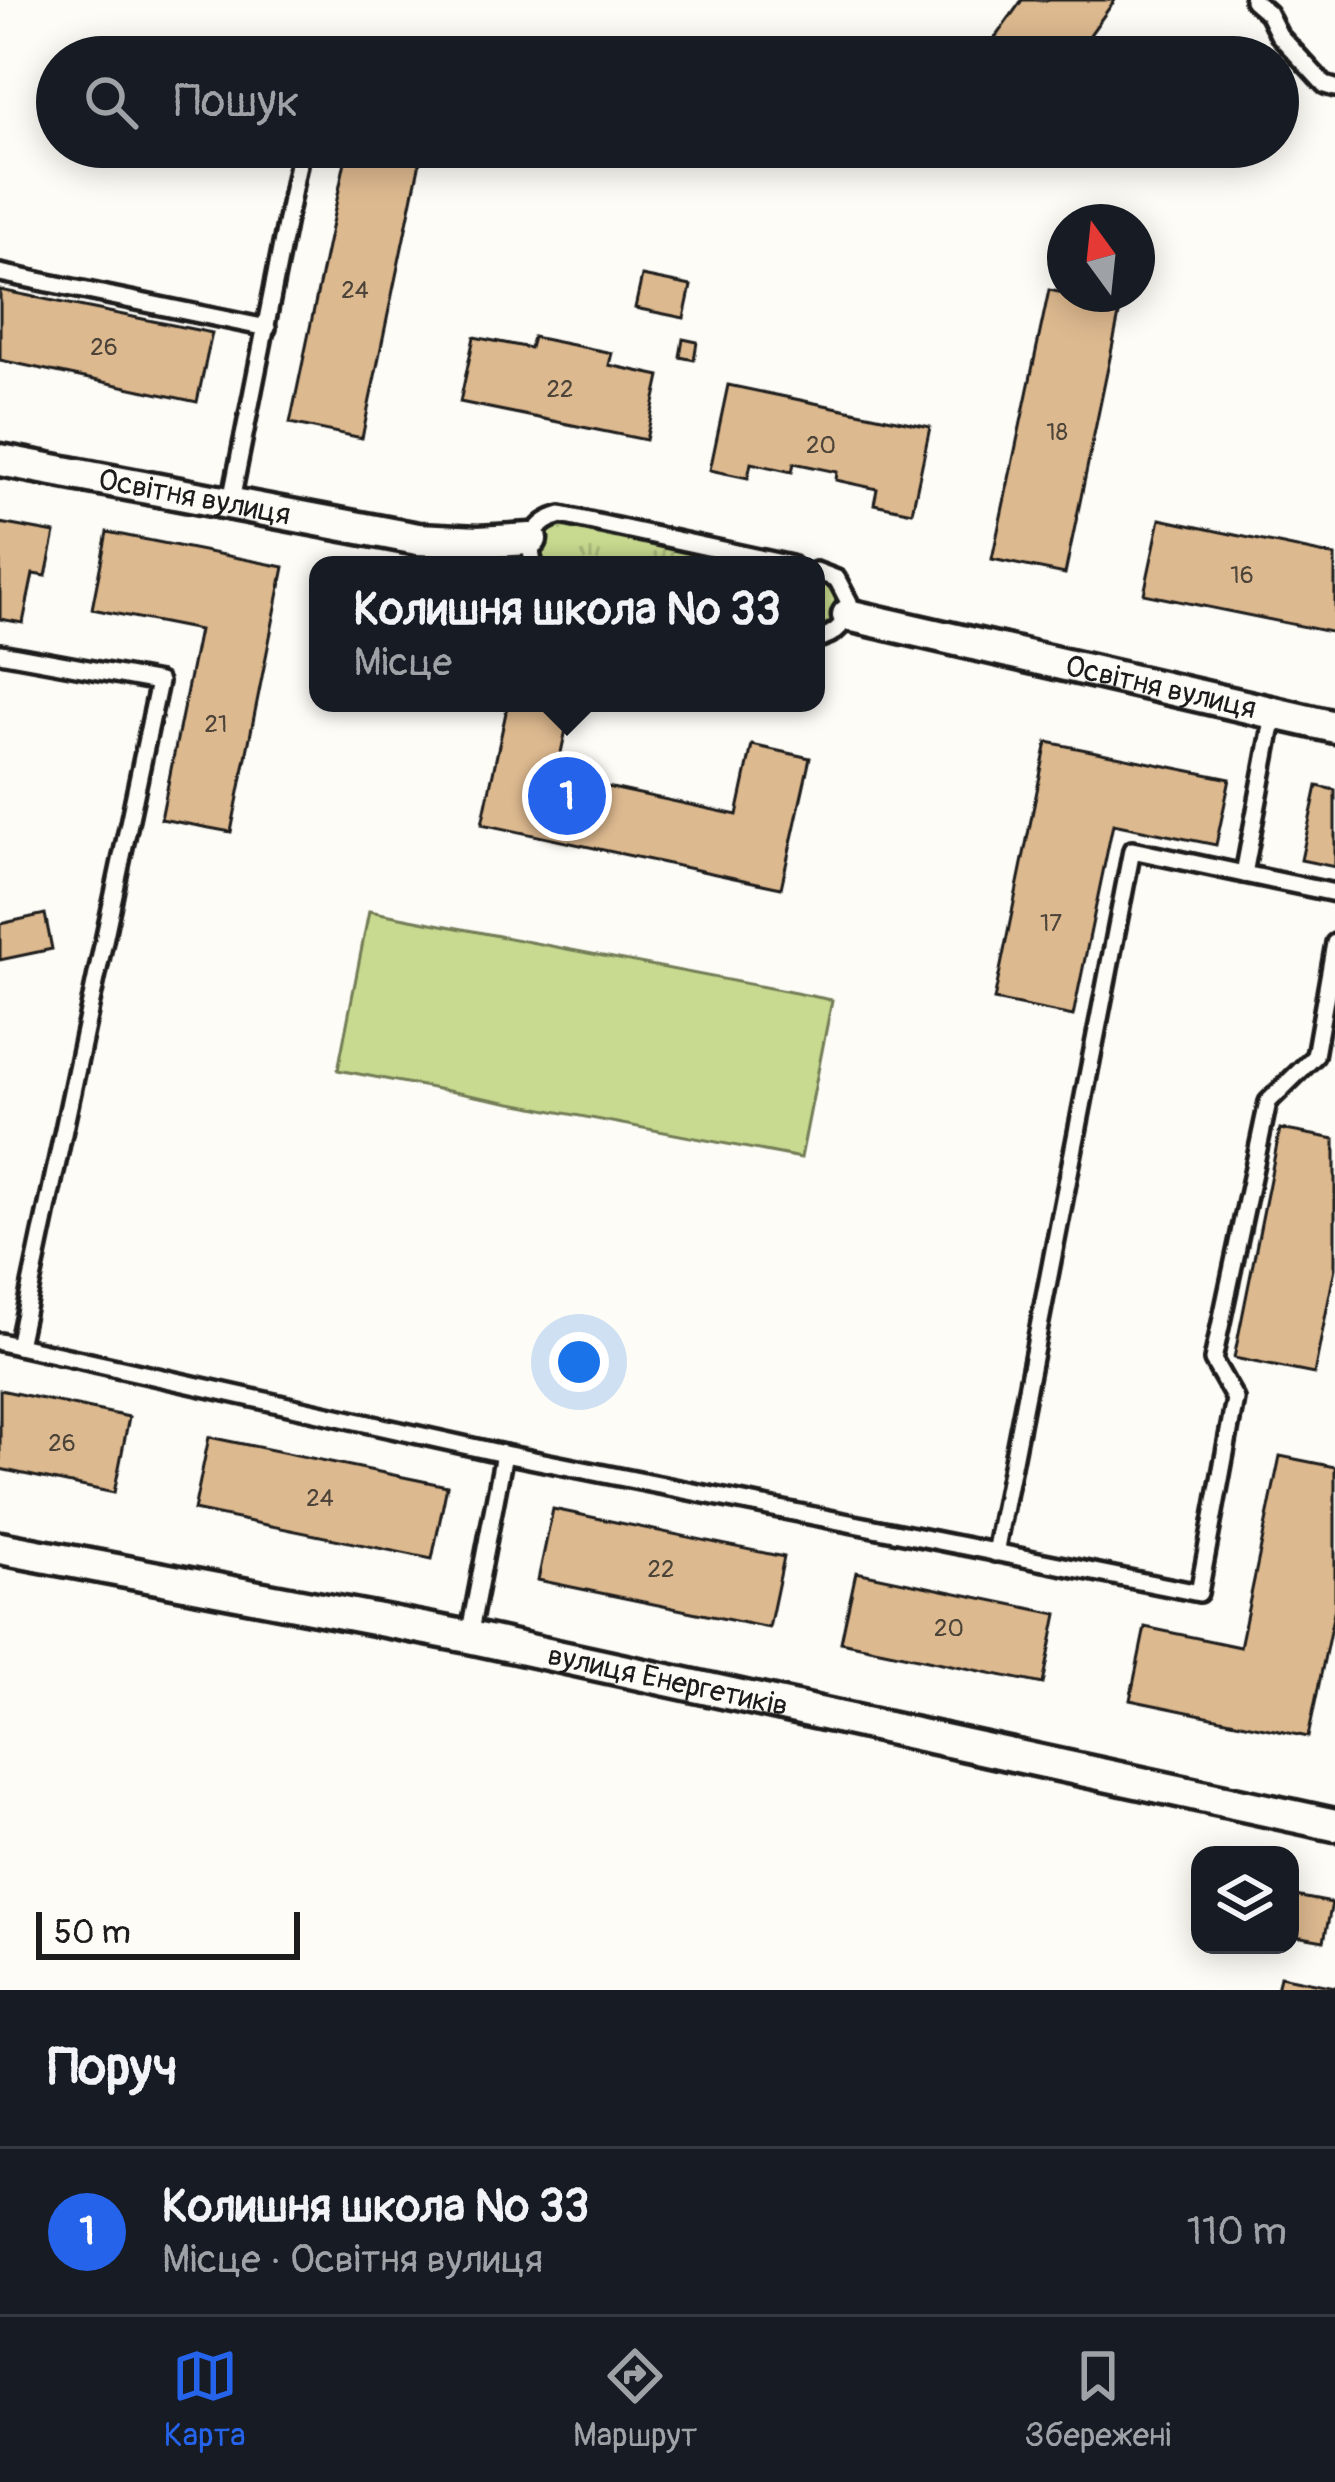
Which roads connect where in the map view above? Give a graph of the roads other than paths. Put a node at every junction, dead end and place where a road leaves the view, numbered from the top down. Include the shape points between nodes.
1 (1253, 0) edge
2 (1280, 36) edge
3 (1299, 57) edge
4 (1335, 88) edge
5 (297, 168) edge
6 (0, 273) edge
7 (267, 328) junction
8 (0, 460) edge
9 (230, 506) junction
10 (532, 552) edge
11 (751, 556) edge
12 (825, 574) edge
13 (848, 615) junction
14 (825, 637) edge
15 (0, 653) edge
16 (1274, 715) junction
17 (1335, 727) edge
18 (1244, 874) junction
19 (1335, 892) edge
20 (1335, 944) edge
21 (0, 1342) edge
22 (18, 1346) junction
23 (504, 1454) junction
24 (0, 1548) edge
25 (995, 1552) junction
26 (469, 1637) junction
27 (1335, 1825) edge

1 - 2 lane
3 - 4 lane
5 - 7 lane
6 - 7 lane
7 - 9 lane
8 - 9 street, Освітня вулиця
9 - 10 street, Освітня вулиця
10 - 11 lane, Освітня вулиця via 548,519 573,516
12 - 13 lane via 845,589
13 - 14 lane
13 - 16 street, Освітня вулиця
15 - 22 lane via 159,682
16 - 17 street, Освітня вулиця
16 - 18 lane
18 - 19 lane
18 - 25 lane via 1132,850
20 - 25 lane via 1315,1056 1268,1102 1213,1360 1235,1399 1198,1594
21 - 22 lane
22 - 23 lane
23 - 25 lane
23 - 26 lane
24 - 26 street, вулиця Енергетиків
26 - 27 street, вулиця Енергетиків

